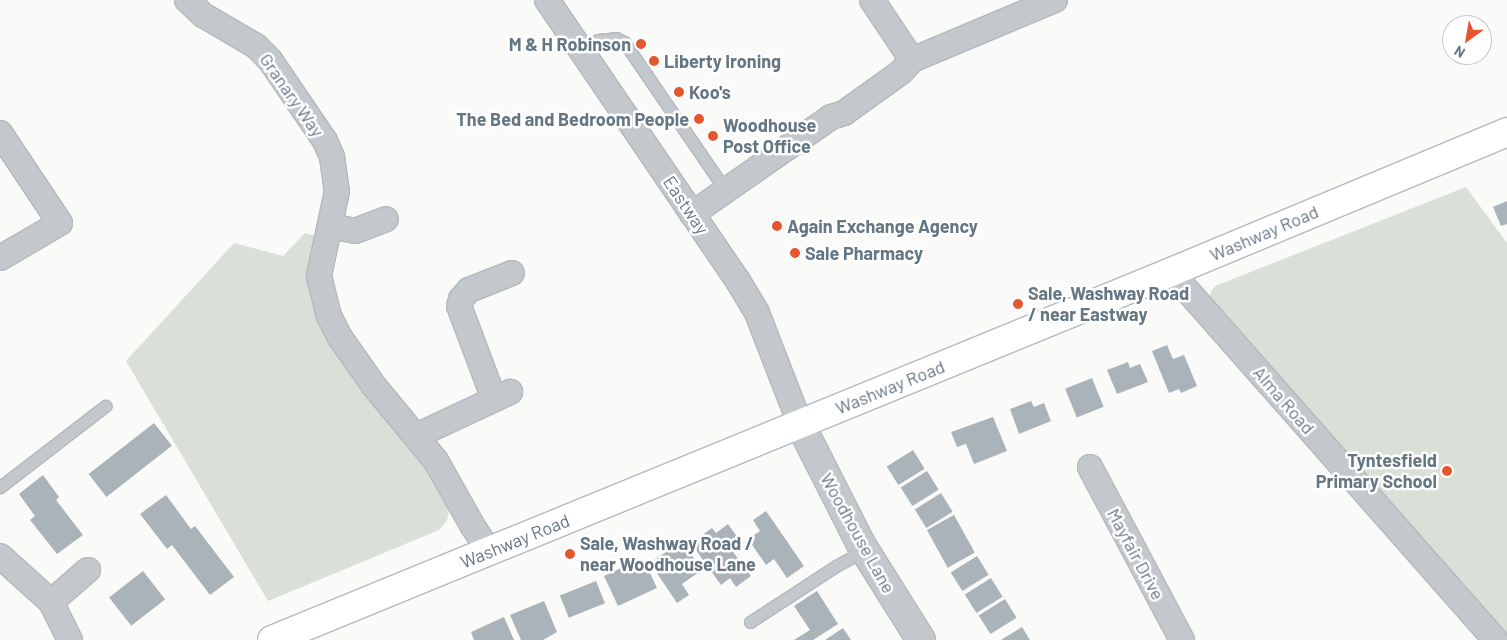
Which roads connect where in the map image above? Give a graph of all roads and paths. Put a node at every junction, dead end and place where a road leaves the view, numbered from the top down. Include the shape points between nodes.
1 (187, 0) edge
2 (547, 0) edge
3 (872, 0) edge
4 (1055, 0) edge
5 (581, 50) junction
6 (912, 60) junction
7 (1507, 132) edge
8 (0, 133) edge
9 (726, 191) junction
10 (692, 214) junction
11 (386, 219) dead end
12 (330, 226) junction
13 (0, 258) edge
14 (1172, 272) junction
15 (512, 273) dead end
16 (105, 406) dead end
17 (800, 424) junction
18 (416, 436) junction
19 (1090, 467) dead end
20 (0, 486) edge
21 (865, 550) junction
22 (489, 551) junction
23 (0, 556) edge
24 (88, 570) dead end
25 (51, 602) junction
26 (750, 622) dead end
27 (275, 639) edge
28 (70, 640) edge
29 (921, 640) edge
30 (1182, 640) edge
31 (1496, 640) edge

1 - 12 street, Granary Way via 203,15 256,46 270,60 324,141 332,157 337,191
2 - 5 street, Eastway
3 - 6 street
4 - 6 street
5 - 9 lane via 598,40 616,38 624,42
5 - 10 street, Eastway
6 - 9 street via 901,72 844,113 831,117
7 - 14 highway, Washway Road
8 - 13 street via 60,223
9 - 10 street
10 - 17 street, Eastway via 756,313
11 - 12 street via 354,231
12 - 18 street, Granary Way via 319,276 329,316 351,355
14 - 17 highway, Washway Road
14 - 31 street, Alma Road
15 - 18 street via 469,290 458,306 502,395
16 - 20 lane
17 - 21 street, Woodhouse Lane
17 - 22 highway, Washway Road
18 - 22 street, Granary Way via 436,460
19 - 30 street, Mayfair Drive
21 - 26 lane
21 - 29 street, Woodhouse Lane
22 - 27 highway, Washway Road
23 - 25 street
24 - 25 street
25 - 28 street

